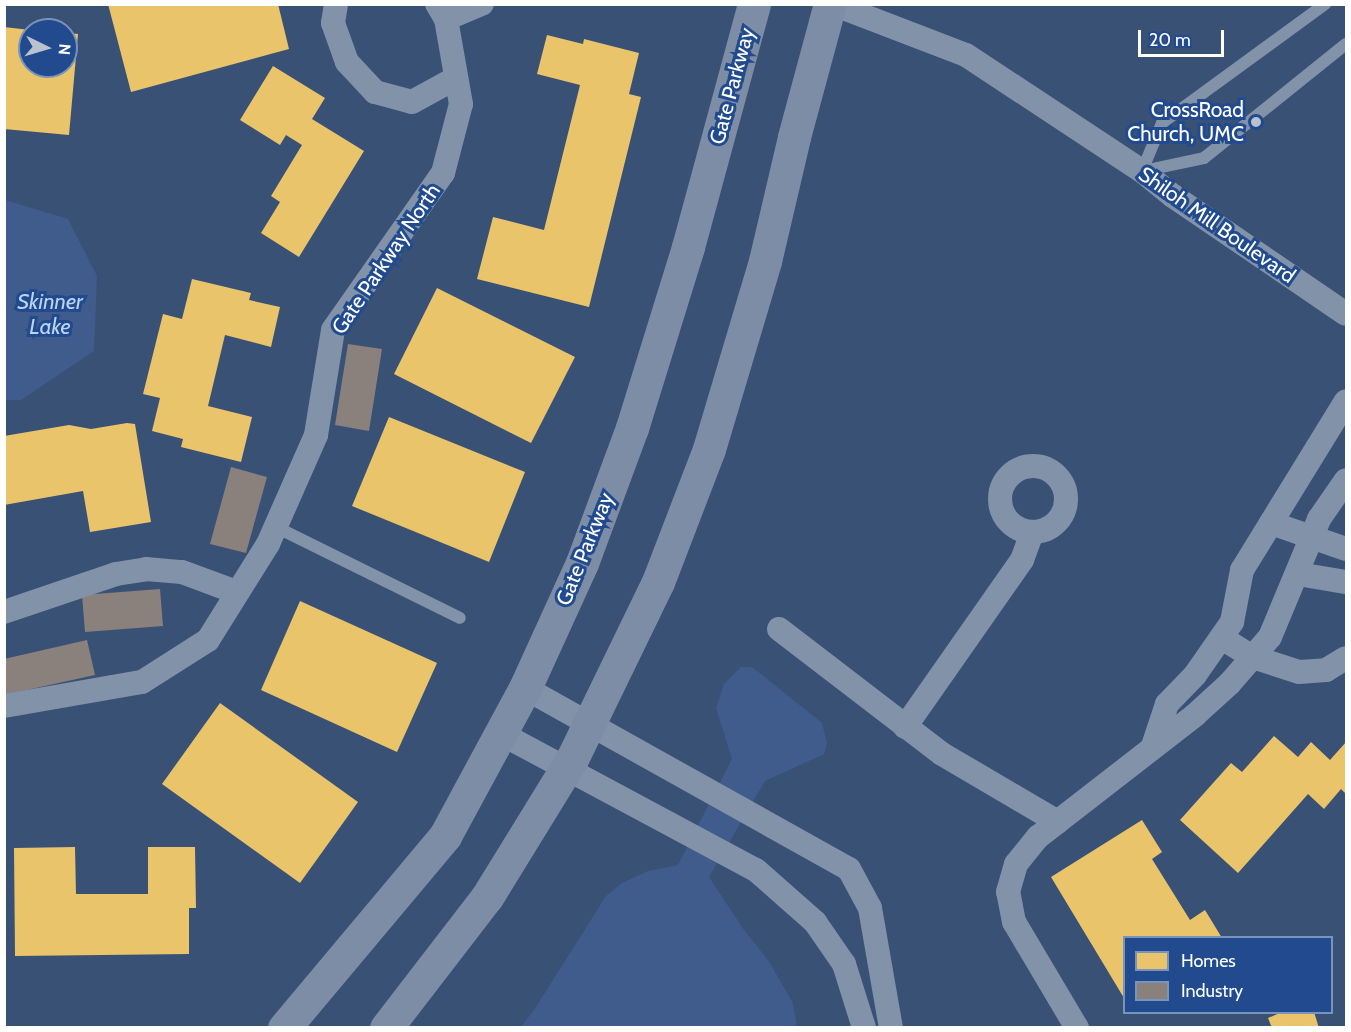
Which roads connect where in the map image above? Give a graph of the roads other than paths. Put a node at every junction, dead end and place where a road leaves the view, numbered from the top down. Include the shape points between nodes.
1 (336, 4) edge
2 (482, 4) edge
3 (754, 4) edge
4 (832, 4) edge
5 (1324, 4) edge
6 (442, 12) edge
7 (1347, 44) edge
8 (456, 78) junction
9 (1142, 171) junction
10 (1347, 314) edge
11 (1347, 401) edge
12 (1347, 480) edge
13 (1271, 524) junction
14 (276, 527) junction
15 (1032, 532) dead end
16 (1312, 537) junction
17 (1347, 549) edge
18 (1298, 574) junction
19 (1347, 582) edge
20 (236, 592) junction
21 (4, 612) edge
22 (460, 618) dead end
23 (779, 629) dead end
24 (1222, 638) junction
25 (1253, 657) junction
26 (1347, 658) edge
27 (525, 688) junction
28 (4, 706) edge
29 (589, 724) junction
30 (906, 726) junction
31 (500, 733) junction
32 (1153, 746) junction
33 (566, 768) junction
34 (1058, 822) junction
35 (284, 1028) edge
36 (386, 1028) edge
37 (864, 1028) edge
38 (891, 1028) edge
39 (1077, 1028) edge

1 - 8 street via 333,23 347,63 375,92 412,102
2 - 6 street, Gate Parkway North
3 - 27 main road, Gate Parkway via 688,247 632,428 582,563
4 - 9 street, Shiloh Mill Boulevard via 966,54
4 - 29 main road via 794,137 765,261 709,449 658,582
5 - 9 lane via 1162,123
6 - 8 street, Gate Parkway North
7 - 9 lane via 1204,158
8 - 14 street, Gate Parkway North via 460,104 443,173 333,330 316,435
9 - 10 street, Shiloh Mill Boulevard
11 - 13 street
12 - 16 street via 1319,519
13 - 16 street
13 - 24 street via 1242,570 1232,622
14 - 20 street, Gate Parkway North
14 - 22 lane
15 - 30 street via 1022,560
16 - 17 street
16 - 18 street
18 - 19 street
18 - 25 street via 1270,637
20 - 21 street via 182,572 146,569 116,574
20 - 28 street, Gate Parkway North via 208,640 142,682
23 - 30 street
24 - 25 street
24 - 32 street via 1167,704
25 - 26 street via 1299,672 1326,670
25 - 32 street via 1195,715
27 - 29 street
27 - 31 main road, Gate Parkway
29 - 33 main road
29 - 38 street via 849,869 870,908
30 - 34 street via 942,754
31 - 33 street
31 - 35 main road, Gate Parkway via 445,836
32 - 34 street
33 - 36 main road via 487,897
33 - 37 street via 756,870 814,922 844,964
34 - 39 street via 1038,837 1016,864 1008,892 1014,922

